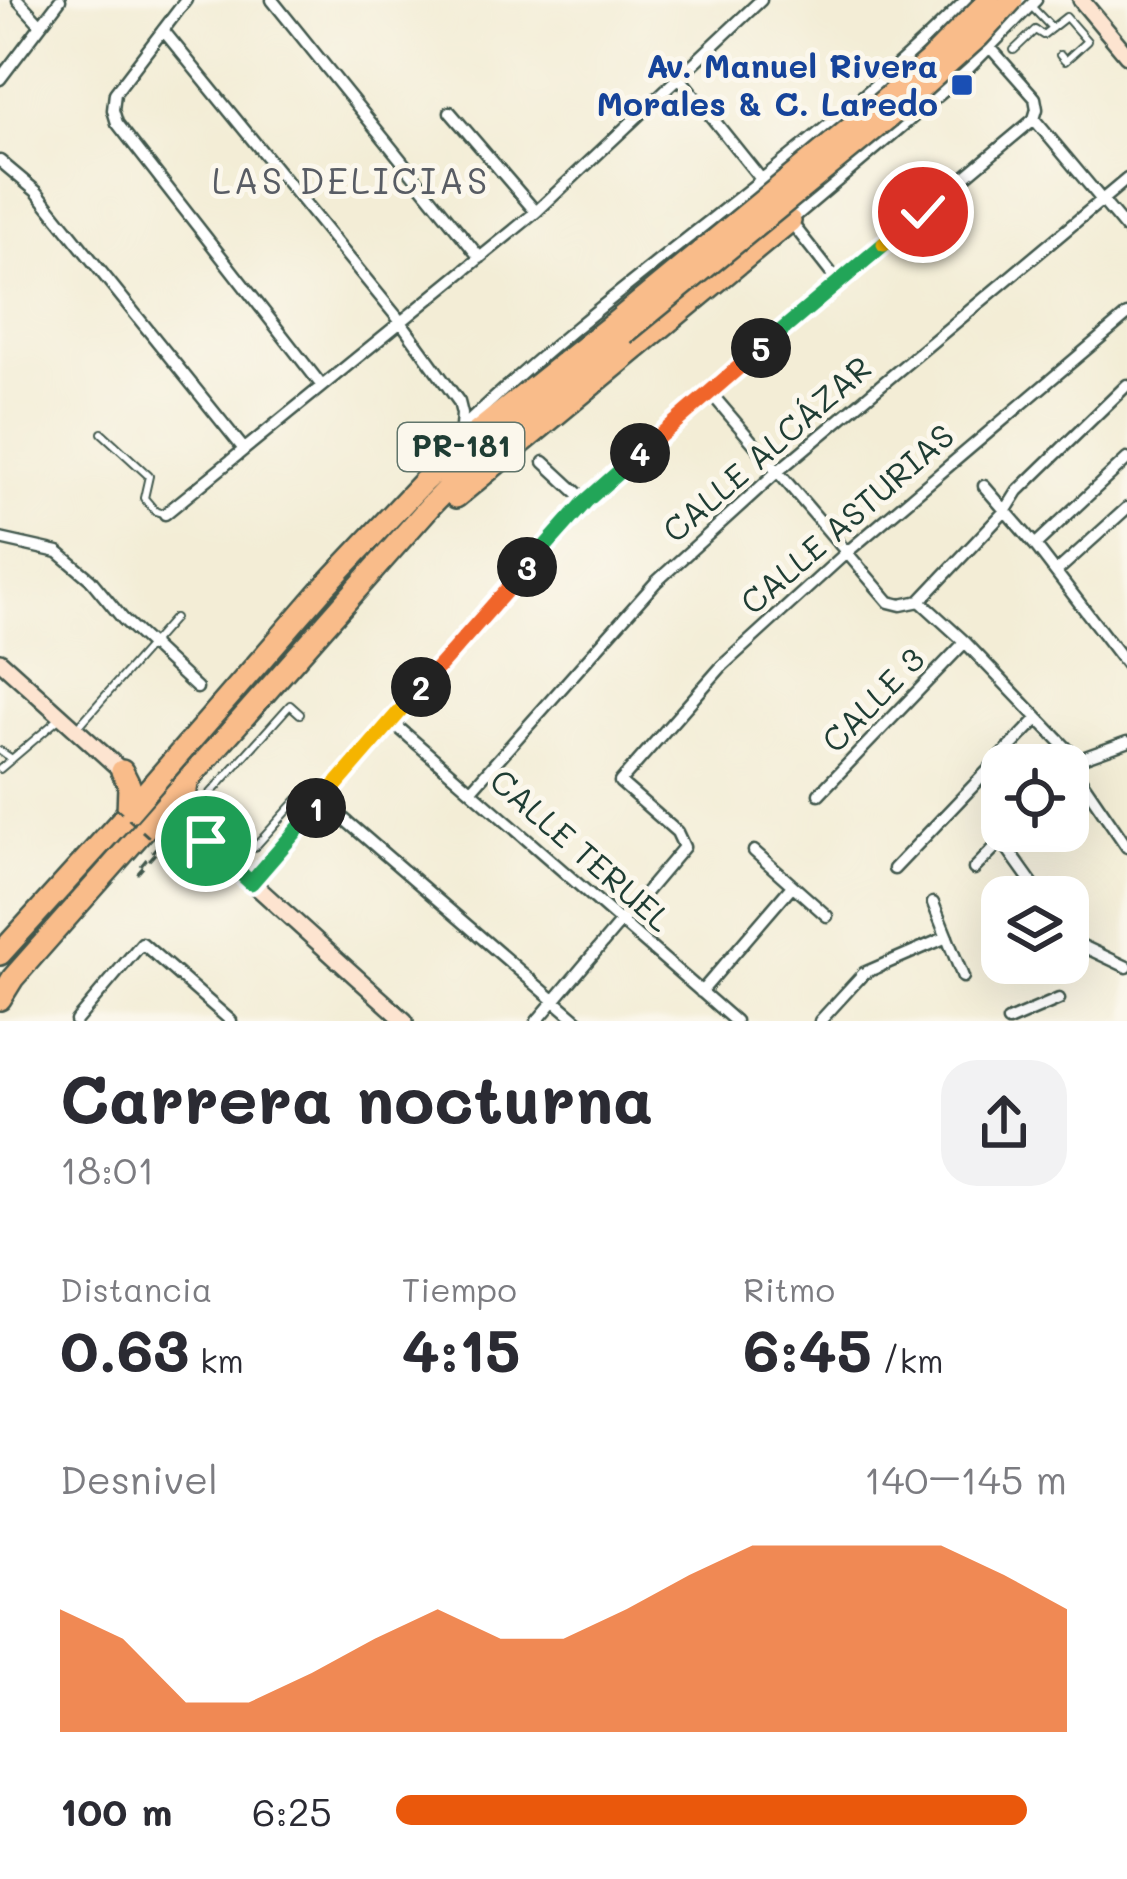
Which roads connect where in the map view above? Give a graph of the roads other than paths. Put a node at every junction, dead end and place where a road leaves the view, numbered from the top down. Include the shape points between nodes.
1 (18, 0) edge
2 (60, 0) edge
3 (186, 0) edge
4 (272, 0) edge
5 (760, 0) edge
6 (966, 0) edge
7 (989, 0) edge
8 (1081, 0) edge
9 (1026, 2) edge
10 (946, 21) junction
11 (41, 25) junction
12 (1051, 29) junction
13 (163, 30) junction
14 (1065, 31) dead end
15 (1053, 41) dead end
16 (991, 47) junction
17 (1014, 50) dead end
18 (1066, 53) dead end
19 (1127, 56) edge
20 (680, 77) junction
21 (0, 79) edge
22 (450, 112) dead end
23 (1034, 119) junction
24 (0, 160) edge
25 (760, 179) junction
26 (1127, 179) edge
27 (1102, 200) junction
28 (536, 212) junction
29 (790, 221) junction
30 (1127, 230) edge
31 (480, 259) junction
32 (838, 282) junction
33 (1127, 315) edge
34 (401, 322) junction
35 (619, 329) junction
36 (1127, 385) edge
37 (322, 386) junction
38 (450, 388) junction
39 (709, 391) junction
40 (491, 402) junction
41 (460, 430) junction
42 (102, 433) dead end
43 (244, 448) junction
44 (1127, 458) edge
45 (544, 462) dead end
46 (777, 472) junction
47 (984, 486) dead end
48 (586, 501) junction
49 (1127, 508) edge
50 (1006, 510) junction
51 (165, 514) joint
52 (0, 538) edge
53 (1035, 545) junction
54 (846, 553) junction
55 (386, 555) junction
56 (1056, 572) junction
57 (326, 586) junction
58 (920, 601) junction
59 (174, 618) dead end
60 (965, 642) junction
61 (150, 645) junction
62 (0, 661) edge
63 (1127, 665) edge
64 (196, 688) dead end
65 (300, 714) dead end
66 (63, 716) junction
67 (1038, 718) junction
68 (391, 721) junction
69 (76, 728) junction
70 (1057, 744) edge
71 (1126, 744) edge
72 (0, 751) edge
73 (1089, 758) edge
74 (12, 759) junction
75 (0, 770) edge
76 (122, 771) junction
77 (164, 772) junction
78 (187, 782) junction
79 (471, 790) junction
80 (1089, 790) edge
81 (819, 794) dead end
82 (298, 799) dead end
83 (322, 800) junction
84 (203, 802) dead end
85 (122, 810) junction
86 (276, 823) junction
87 (153, 835) junction
88 (292, 836) junction
89 (200, 838) junction
90 (130, 846) junction
91 (1127, 847) edge
92 (254, 848) dead end
93 (754, 851) dead end
94 (992, 852) edge
95 (894, 869) dead end
96 (974, 869) dead end
97 (251, 883) junction
98 (792, 886) junction
99 (934, 903) dead end
100 (826, 916) dead end
101 (622, 923) junction
102 (947, 937) junction
103 (1089, 949) edge
104 (0, 954) edge
105 (1127, 967) edge
106 (963, 977) dead end
107 (0, 982) edge
108 (701, 992) junction
109 (1059, 998) dead end
110 (0, 999) edge
111 (555, 1001) junction
112 (217, 1009) junction
113 (76, 1021) edge
114 (206, 1021) edge
115 (231, 1021) edge
116 (405, 1021) edge
117 (537, 1021) edge
118 (578, 1021) edge
119 (735, 1021) edge
120 (820, 1021) edge
121 (1008, 1021) edge

1 - 11 street
2 - 11 street
3 - 13 street
4 - 31 street
5 - 20 street
6 - 10 street
7 - 35 highway, PR-181, bridge via 928,63
8 - 19 street
9 - 12 lane
9 - 16 street
9 - 35 highway, PR-181, bridge
10 - 16 street via 961,22
10 - 25 street
11 - 21 street
12 - 14 lane
12 - 15 lane
12 - 17 lane via 1035,30
12 - 18 lane via 1066,17 1087,41
13 - 34 street
13 - 37 street via 115,93 117,123
16 - 23 street via 1035,98
16 - 29 street
20 - 25 street
20 - 28 street
22 - 28 street
23 - 27 street
23 - 32 street
24 - 43 street via 37,192
25 - 40 street
26 - 27 street, CALLE ALCÁZAR
27 - 30 street
27 - 46 street, CALLE ALCÁZAR
28 - 31 street
29 - 32 street
29 - 55 highway
31 - 34 street
32 - 39 street
33 - 54 street, CALLE ASTURIAS
34 - 37 street
34 - 38 street
35 - 55 highway, PR-181 via 487,447
35 - 57 highway, PR-181 via 475,434
36 - 50 street
37 - 43 street
38 - 40 street via 470,402
38 - 41 street
39 - 46 street
39 - 48 street
40 - 41 street
41 - 57 highway
42 - 51 lane via 149,476 144,497
43 - 51 street
44 - 53 street
45 - 48 street
46 - 54 street
46 - 79 street, CALLE ALCÁZAR via 656,582
47 - 50 street
48 - 68 street
49 - 56 street
50 - 53 street
50 - 58 street
52 - 61 street via 58,552
53 - 56 street
54 - 58 street via 889,602
54 - 101 street, CALLE ASTURIAS via 722,666 620,782 677,832 684,848
55 - 78 highway, PR-181
56 - 63 street
57 - 77 highway, PR-181
58 - 60 street
59 - 61 lane
60 - 67 street
60 - 81 street, CALLE 3
61 - 64 street
61 - 69 lane
62 - 66 street
65 - 84 lane via 290,705
66 - 69 street
66 - 74 lane
67 - 70 street
67 - 95 street
68 - 79 street, CALLE TERUEL
68 - 83 street
69 - 76 street
71 - 73 street
72 - 74 lane
74 - 75 lane
76 - 77 highway
76 - 85 highway via 129,785
77 - 85 highway, PR-181
78 - 87 highway, PR-181
78 - 89 highway via 183,807
79 - 101 street, CALLE TERUEL
80 - 91 street
82 - 86 lane
83 - 88 street
83 - 111 street
85 - 104 highway, PR-181
86 - 88 lane
86 - 92 lane
87 - 89 highway via 182,828
87 - 90 highway, PR-181
88 - 97 street
89 - 97 street
90 - 107 highway, PR-181
90 - 110 highway
93 - 98 street
94 - 96 street
97 - 116 street
98 - 100 street
98 - 108 street
99 - 102 street
101 - 108 street, CALLE TERUEL
101 - 111 street
102 - 106 street
102 - 120 street via 864,974
103 - 105 street
108 - 119 street, CALLE TERUEL
109 - 121 street
111 - 117 street
111 - 118 street
112 - 113 street via 142,944
112 - 114 street
112 - 115 street

